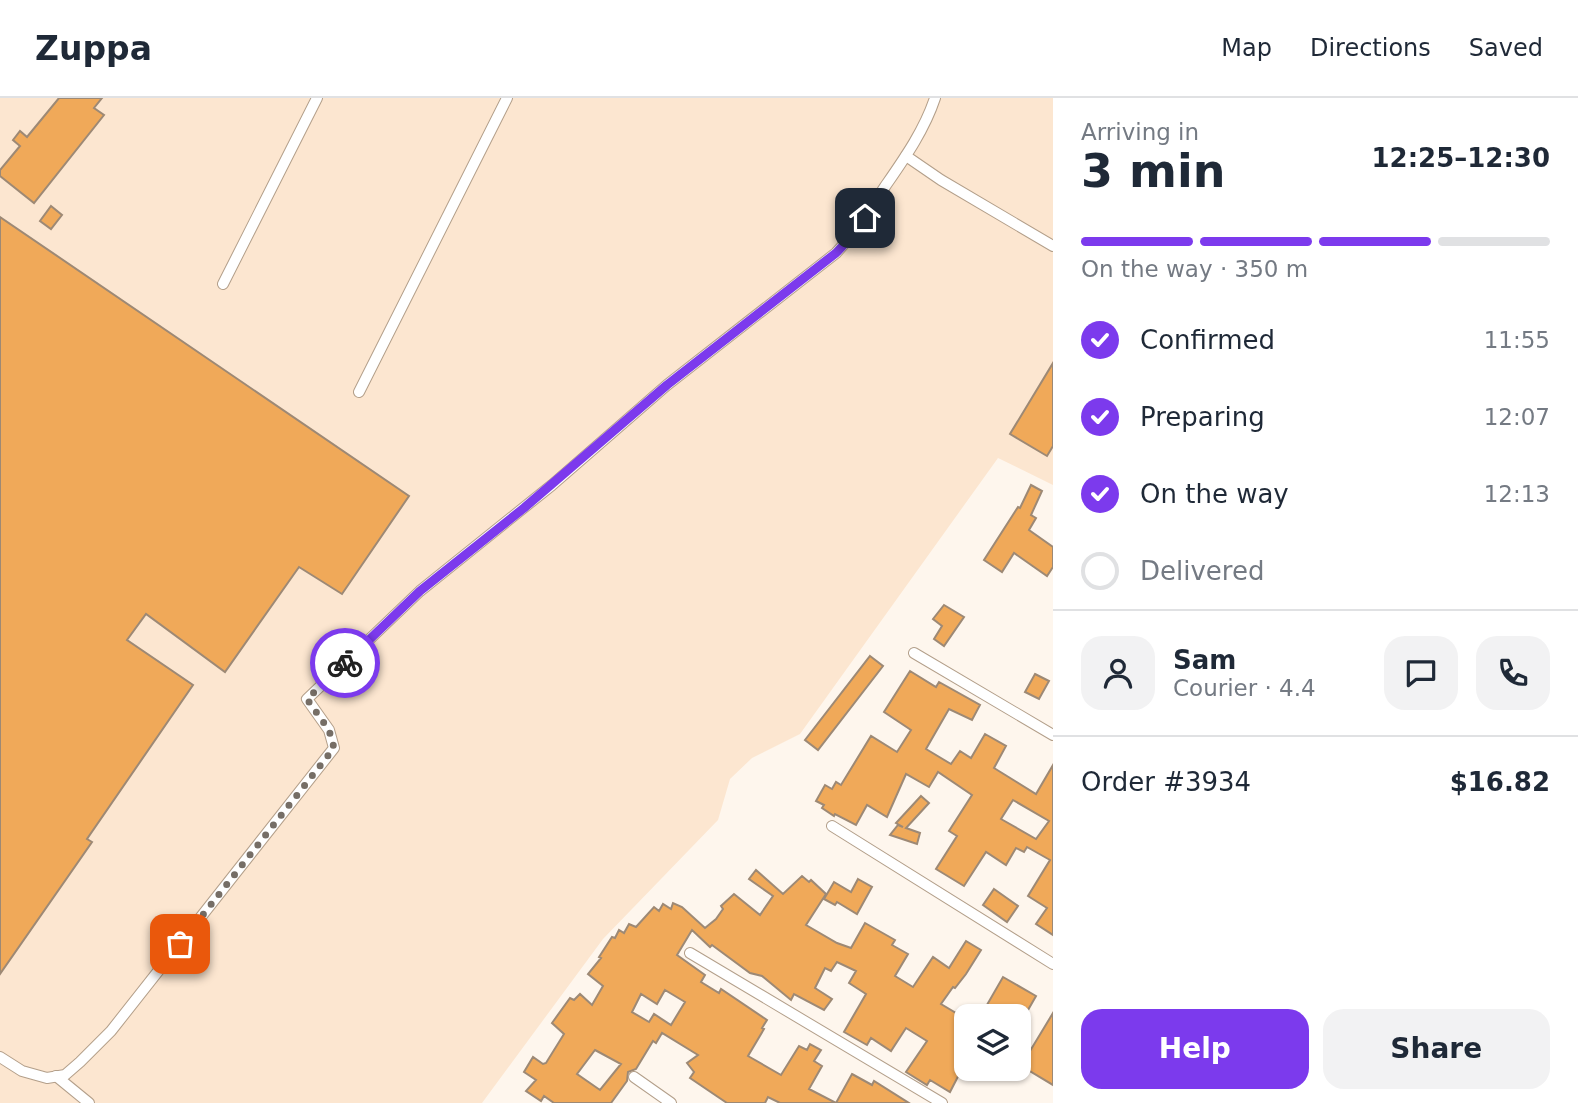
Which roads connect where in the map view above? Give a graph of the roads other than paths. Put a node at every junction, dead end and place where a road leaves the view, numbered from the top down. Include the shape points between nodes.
1 (317, 98) edge
2 (507, 98) edge
3 (935, 98) edge
4 (906, 156) junction
5 (1053, 246) edge
6 (223, 285) dead end
7 (359, 392) dead end
8 (914, 653) dead end
9 (1053, 735) edge
10 (832, 826) dead end
11 (690, 953) dead end
12 (1053, 964) edge
13 (0, 1057) edge
14 (56, 1076) junction
15 (634, 1077) dead end
16 (89, 1103) edge
17 (671, 1103) edge
18 (942, 1103) edge

1 - 6 street
2 - 7 street
3 - 4 street
4 - 5 street
4 - 14 street via 836,253 667,385 420,591 307,699 329,730 334,748 111,1031 65,1075
8 - 9 street
10 - 12 street
11 - 18 street
13 - 14 street via 22,1071
14 - 16 street
15 - 17 street

